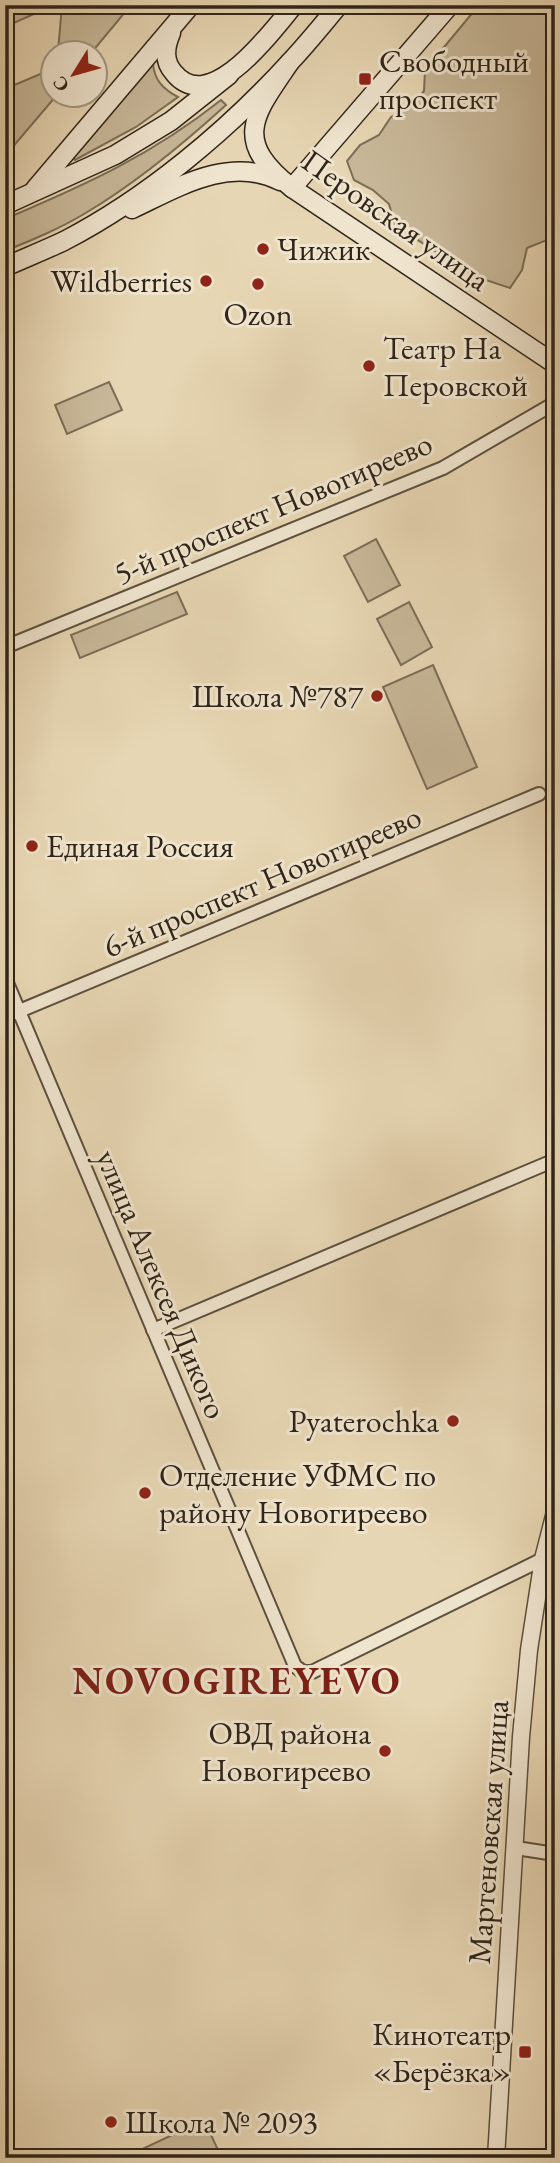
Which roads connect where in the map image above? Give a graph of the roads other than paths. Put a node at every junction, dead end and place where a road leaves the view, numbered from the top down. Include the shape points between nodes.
1 (191, 5) edge
2 (294, 5) edge
3 (339, 5) edge
4 (450, 5) edge
5 (179, 21) junction
6 (290, 62) junction
7 (229, 75) junction
8 (292, 188) junction
9 (30, 194) junction
10 (5, 205) edge
11 (63, 241) junction
12 (5, 267) edge
13 (555, 364) edge
14 (555, 403) edge
15 (5, 647) edge
16 (539, 794) dead end
17 (5, 978) edge
18 (19, 1011) junction
19 (5, 1017) edge
20 (555, 1160) edge
21 (153, 1330) junction
22 (555, 1512) edge
23 (543, 1559) junction
24 (516, 1847) junction
25 (555, 1854) edge
26 (496, 2158) edge

1 - 5 main road
2 - 7 main road
3 - 6 main road
4 - 8 main road
5 - 7 main road via 166,46 166,58 179,79 202,86
5 - 9 main road
6 - 8 main road, Перовская улица via 267,95 253,130 262,156
6 - 11 main road via 164,176
7 - 9 main road via 145,138
8 - 11 main road via 261,174 213,174
8 - 13 main road, Перовская улица
9 - 10 main road
11 - 12 main road
14 - 15 street, 5-й проспект Новогиреево via 443,468
16 - 18 street, 6-й проспект Новогиреево
17 - 18 street, улица Алексея Дикого
18 - 19 street, 6-й проспект Новогиреево
18 - 21 street, улица Алексея Дикого
20 - 21 street
21 - 23 street, улица Алексея Дикого via 295,1666 303,1672 312,1672
22 - 23 street, Мартеновская улица
23 - 24 street, Мартеновская улица via 521,1737
24 - 25 street
24 - 26 street, Мартеновская улица

